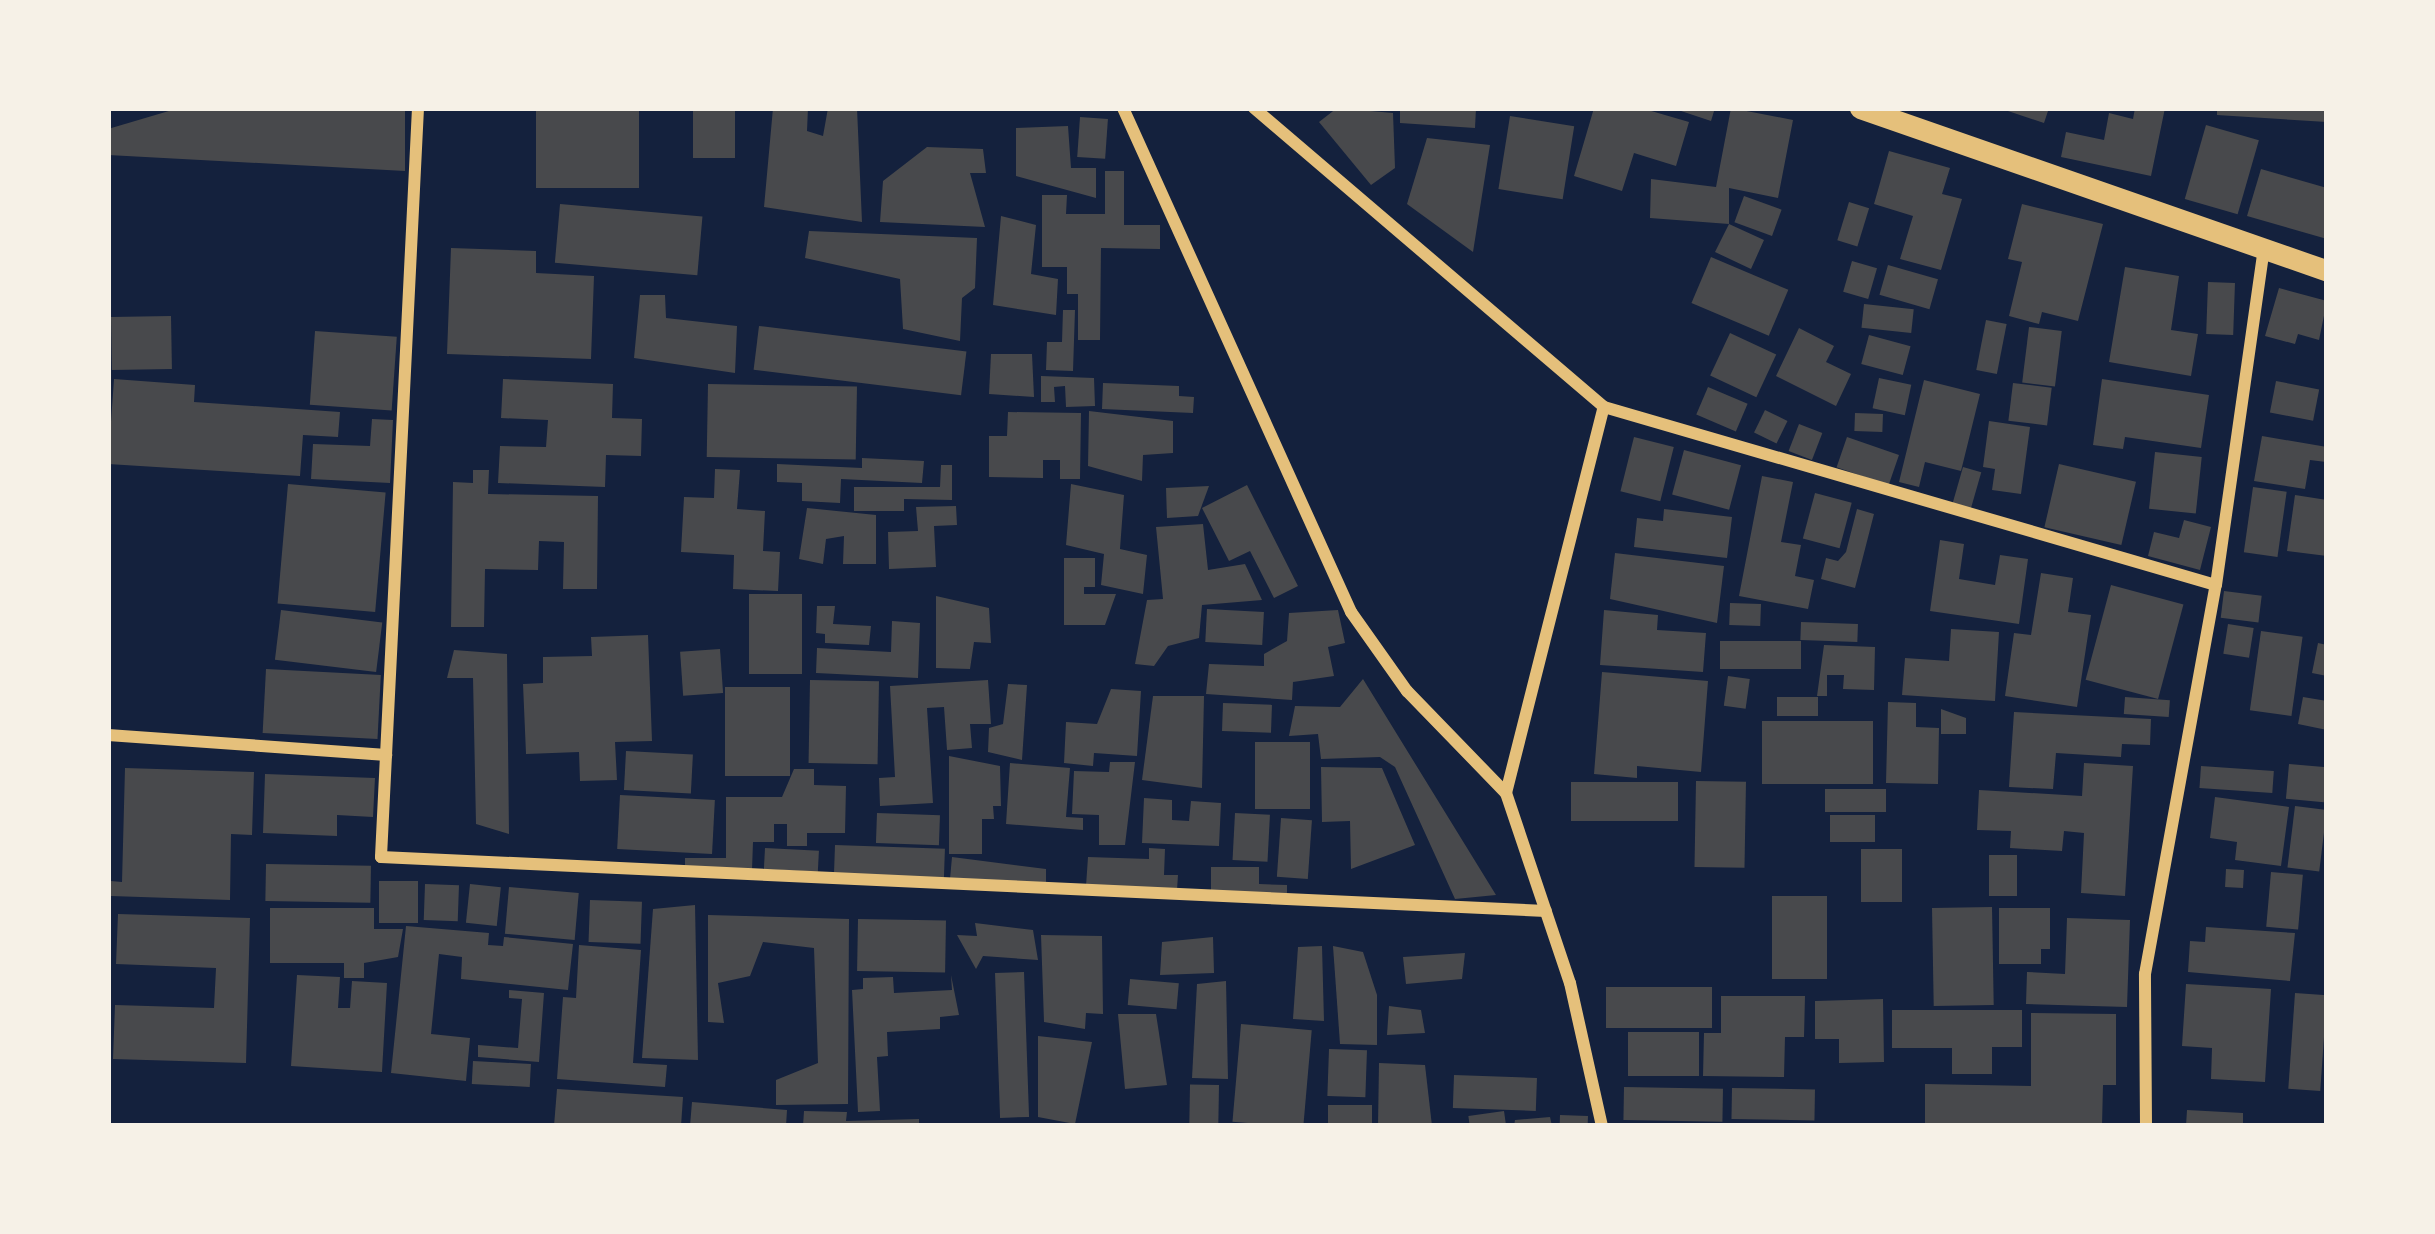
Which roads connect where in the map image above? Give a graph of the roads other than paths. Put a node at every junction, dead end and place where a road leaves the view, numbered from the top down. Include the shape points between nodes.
1 (418, 108) edge
2 (1123, 108) edge
3 (1255, 108) edge
4 (1860, 108) edge
5 (2264, 249) junction
6 (2327, 271) edge
7 (1604, 407) junction
8 (2216, 585) junction
9 (108, 735) edge
10 (386, 755) junction
11 (1506, 793) junction
12 (1546, 911) junction
13 (1602, 1126) edge
14 (2146, 1126) edge

1 - 10 street
2 - 11 street via 1351,612 1408,691
3 - 7 street
4 - 5 street
5 - 6 street
5 - 8 street
7 - 8 street
7 - 11 street
8 - 14 street via 2145,974
9 - 10 street
10 - 12 street via 381,857
11 - 12 street
12 - 13 street

